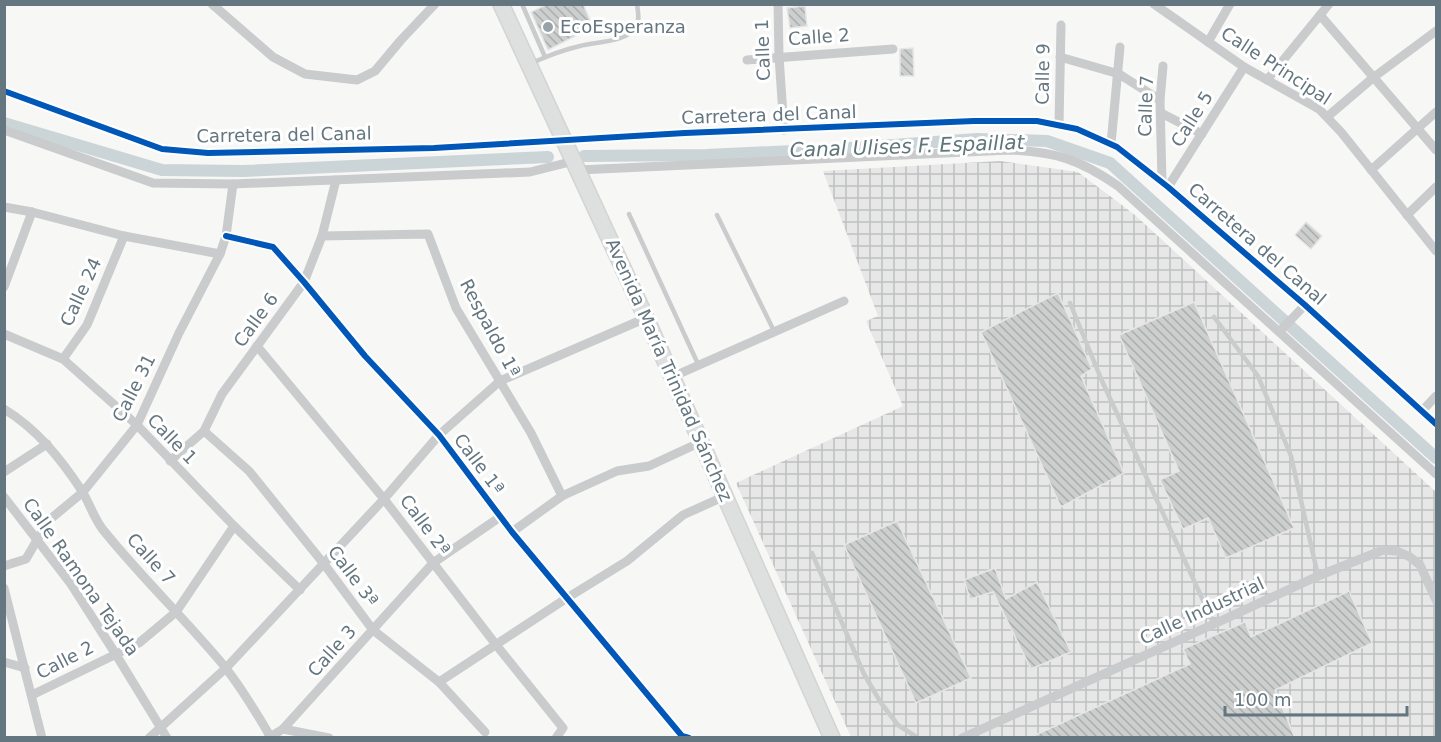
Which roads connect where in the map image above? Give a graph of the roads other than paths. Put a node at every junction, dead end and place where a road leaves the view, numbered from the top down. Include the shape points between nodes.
1 (212, 4) edge
2 (435, 4) edge
3 (522, 4) edge
4 (637, 4) edge
5 (778, 4) edge
6 (1154, 4) edge
7 (1230, 4) edge
8 (1329, 4) edge
9 (502, 5) edge
10 (1320, 15) junction
11 (1061, 24) dead end
12 (1437, 30) edge
13 (1208, 42) junction
14 (1120, 46) dead end
15 (893, 49) dead end
16 (545, 57) junction
17 (778, 57) junction
18 (1060, 57) junction
19 (747, 60) dead end
20 (529, 64) junction
21 (1163, 66) dead end
22 (1244, 68) junction
23 (1119, 74) junction
24 (1374, 77) junction
25 (1267, 80) junction
26 (4, 91) edge
27 (1160, 100) junction
28 (1437, 112) edge
29 (1161, 113) junction
30 (1327, 117) junction
31 (1059, 125) junction
32 (1418, 128) junction
33 (4, 130) edge
34 (784, 130) junction
35 (1202, 134) junction
36 (563, 140) junction
37 (1111, 144) junction
38 (1437, 150) edge
39 (576, 165) junction
40 (1371, 170) junction
41 (336, 180) junction
42 (233, 184) junction
43 (1165, 185) junction
44 (1437, 187) edge
45 (4, 207) edge
46 (32, 212) junction
47 (629, 214) dead end
48 (717, 215) dead end
49 (1407, 215) junction
50 (124, 236) junction
51 (226, 236) junction
52 (322, 236) junction
53 (1437, 252) edge
54 (220, 254) junction
55 (304, 282) junction
56 (4, 286) edge
57 (844, 302) dead end
58 (1070, 303) dead end
59 (1305, 305) junction
60 (1214, 317) dead end
61 (646, 318) junction
62 (1282, 329) junction
63 (774, 332) junction
64 (4, 334) edge
65 (257, 345) junction
66 (63, 359) junction
67 (699, 365) junction
68 (672, 377) junction
69 (500, 381) junction
70 (1437, 396) edge
71 (4, 409) edge
72 (1422, 411) junction
73 (1437, 424) edge
74 (137, 425) junction
75 (204, 431) junction
76 (439, 435) junction
77 (701, 442) junction
78 (47, 444) junction
79 (170, 461) junction
80 (4, 472) edge
81 (1437, 474) edge
82 (83, 492) junction
83 (562, 496) junction
84 (725, 496) junction
85 (4, 497) edge
86 (384, 499) junction
87 (500, 517) junction
88 (234, 526) junction
89 (512, 532) junction
90 (36, 540) junction
91 (812, 554) dead end
92 (433, 563) junction
93 (324, 564) junction
94 (4, 566) edge
95 (1318, 576) junction
96 (4, 588) edge
97 (300, 590) junction
98 (567, 598) junction
99 (1437, 600) edge
100 (176, 612) junction
101 (1214, 624) junction
102 (373, 630) junction
103 (497, 646) junction
104 (116, 653) junction
105 (4, 662) edge
106 (25, 668) junction
107 (226, 668) junction
108 (439, 682) junction
109 (32, 695) junction
110 (160, 729) junction
111 (283, 729) junction
112 (485, 732) dead end
113 (269, 737) edge
114 (42, 738) edge
115 (149, 738) edge
116 (166, 738) edge
117 (329, 738) edge
118 (556, 738) edge
119 (689, 738) edge
120 (832, 738) edge
121 (918, 738) edge
122 (962, 738) edge

1 - 2 street via 273,57 305,74 357,80 375,71
3 - 16 lane
4 - 16 lane via 639,18 629,34
5 - 17 street, Calle 1
6 - 13 street, Calle Principal
7 - 13 street
8 - 10 street
9 - 20 main road, Avenida María Trinidad Sánchez
10 - 24 street
10 - 25 street
11 - 18 street, Calle 9
12 - 24 street
13 - 22 street, Calle Principal
14 - 23 street
15 - 17 street, Calle 2
16 - 20 lane
17 - 19 street, Calle 2
17 - 34 street, Calle 1
18 - 23 street
18 - 31 street, Calle 9
20 - 36 main road, Avenida María Trinidad Sánchez
21 - 27 street, Calle 7
22 - 25 street, Calle Principal
22 - 35 street, Calle 5
23 - 27 street
23 - 37 street
24 - 30 street
24 - 32 street
25 - 30 street, Calle Principal
26 - 36 street, Carretera del Canal via 162,149 208,153 434,148
27 - 29 street, Calle 7
28 - 32 street
29 - 35 street
29 - 43 street, Calle 7
30 - 40 street, Calle Principal
31 - 34 street, Carretera del Canal via 974,121
31 - 37 street, Carretera del Canal
32 - 38 street
32 - 40 street
33 - 42 street via 153,183
34 - 36 street, Carretera del Canal
35 - 43 street, Calle 5
36 - 39 main road, Avenida María Trinidad Sánchez
37 - 43 street, Carretera del Canal
39 - 41 street via 530,172
39 - 61 main road, Avenida María Trinidad Sánchez
39 - 62 street via 1042,151 1096,170 1118,186
40 - 49 street, Calle Principal
41 - 42 street
41 - 52 street, Calle 6
42 - 51 street, Calle 31
43 - 59 street, Carretera del Canal
44 - 49 street
45 - 46 street
46 - 50 street
46 - 56 street
47 - 67 lane
48 - 63 lane
49 - 53 street, Calle Principal
50 - 54 street
50 - 66 street, Calle 24 via 87,325
51 - 54 street, Calle 31
51 - 55 street, Calle 1ª via 273,247
52 - 55 street, Calle 6
52 - 69 street, Respaldo 1ª via 428,234 456,308
54 - 74 street, Calle 31
55 - 65 street, Calle 6
55 - 76 street, Calle 1ª via 365,356
57 - 63 street
58 - 101 lane
59 - 62 street
59 - 72 street, Carretera del Canal
60 - 95 lane via 1258,376 1291,456
61 - 68 main road, Avenida María Trinidad Sánchez
61 - 69 street
62 - 81 street
63 - 67 street
64 - 66 street, Calle 1
65 - 75 street, Calle 6 via 222,394
65 - 86 street, Calle 2ª
66 - 74 street, Calle 1
67 - 68 street
68 - 77 main road, Avenida María Trinidad Sánchez
69 - 76 street
69 - 83 street, Respaldo 1ª
70 - 72 street
71 - 78 street, Calle 7 via 25,422
72 - 73 street, Carretera del Canal
74 - 79 street, Calle 1
74 - 82 street, Calle 31
75 - 79 street, Calle 6
75 - 93 street, Calle 3ª via 249,471
76 - 86 street
76 - 87 street, Calle 1ª
77 - 83 street via 649,466 617,471
77 - 84 main road, Avenida María Trinidad Sánchez
78 - 80 street
78 - 82 street, Calle 7
79 - 88 street, Calle 1
82 - 90 street, Calle 31 via 48,521
82 - 100 street, Calle 7 via 97,523
83 - 89 street
84 - 98 street via 683,514 627,561
84 - 120 main road, Avenida María Trinidad Sánchez
85 - 90 street, Calle Ramona Tejada
86 - 92 street, Calle 2ª
86 - 93 street
87 - 89 street, Calle 1ª
87 - 92 street, Calle 3
88 - 97 street, Calle 1
88 - 100 street, Calle 2
89 - 98 street, Calle 1ª
90 - 94 street, Calle 31 via 26,559
90 - 104 street, Calle Ramona Tejada
91 - 121 lane via 864,674 898,725
92 - 102 street, Calle 3
92 - 103 street, Calle 2ª
93 - 97 street
93 - 102 street, Calle 3ª
95 - 99 street, Calle Industrial via 1383,550 1397,551 1420,565
95 - 101 street, Calle Industrial
96 - 106 street
97 - 107 street
98 - 103 street
98 - 119 street, Calle 1ª via 682,736
100 - 104 street, Calle 2 via 139,643
100 - 107 street, Calle 7
101 - 122 street, Calle Industrial
102 - 108 street, Calle 3ª
102 - 111 street, Calle 3
103 - 108 street
103 - 118 street, Calle 2ª via 563,728
104 - 109 street, Calle 2
104 - 110 street, Calle Ramona Tejada
105 - 106 street
106 - 109 street
107 - 110 street
107 - 113 street, Calle 7
108 - 112 street, Calle 3ª
109 - 114 street
110 - 115 street
110 - 116 street, Calle Ramona Tejada
111 - 113 street, Calle 3
111 - 117 street

